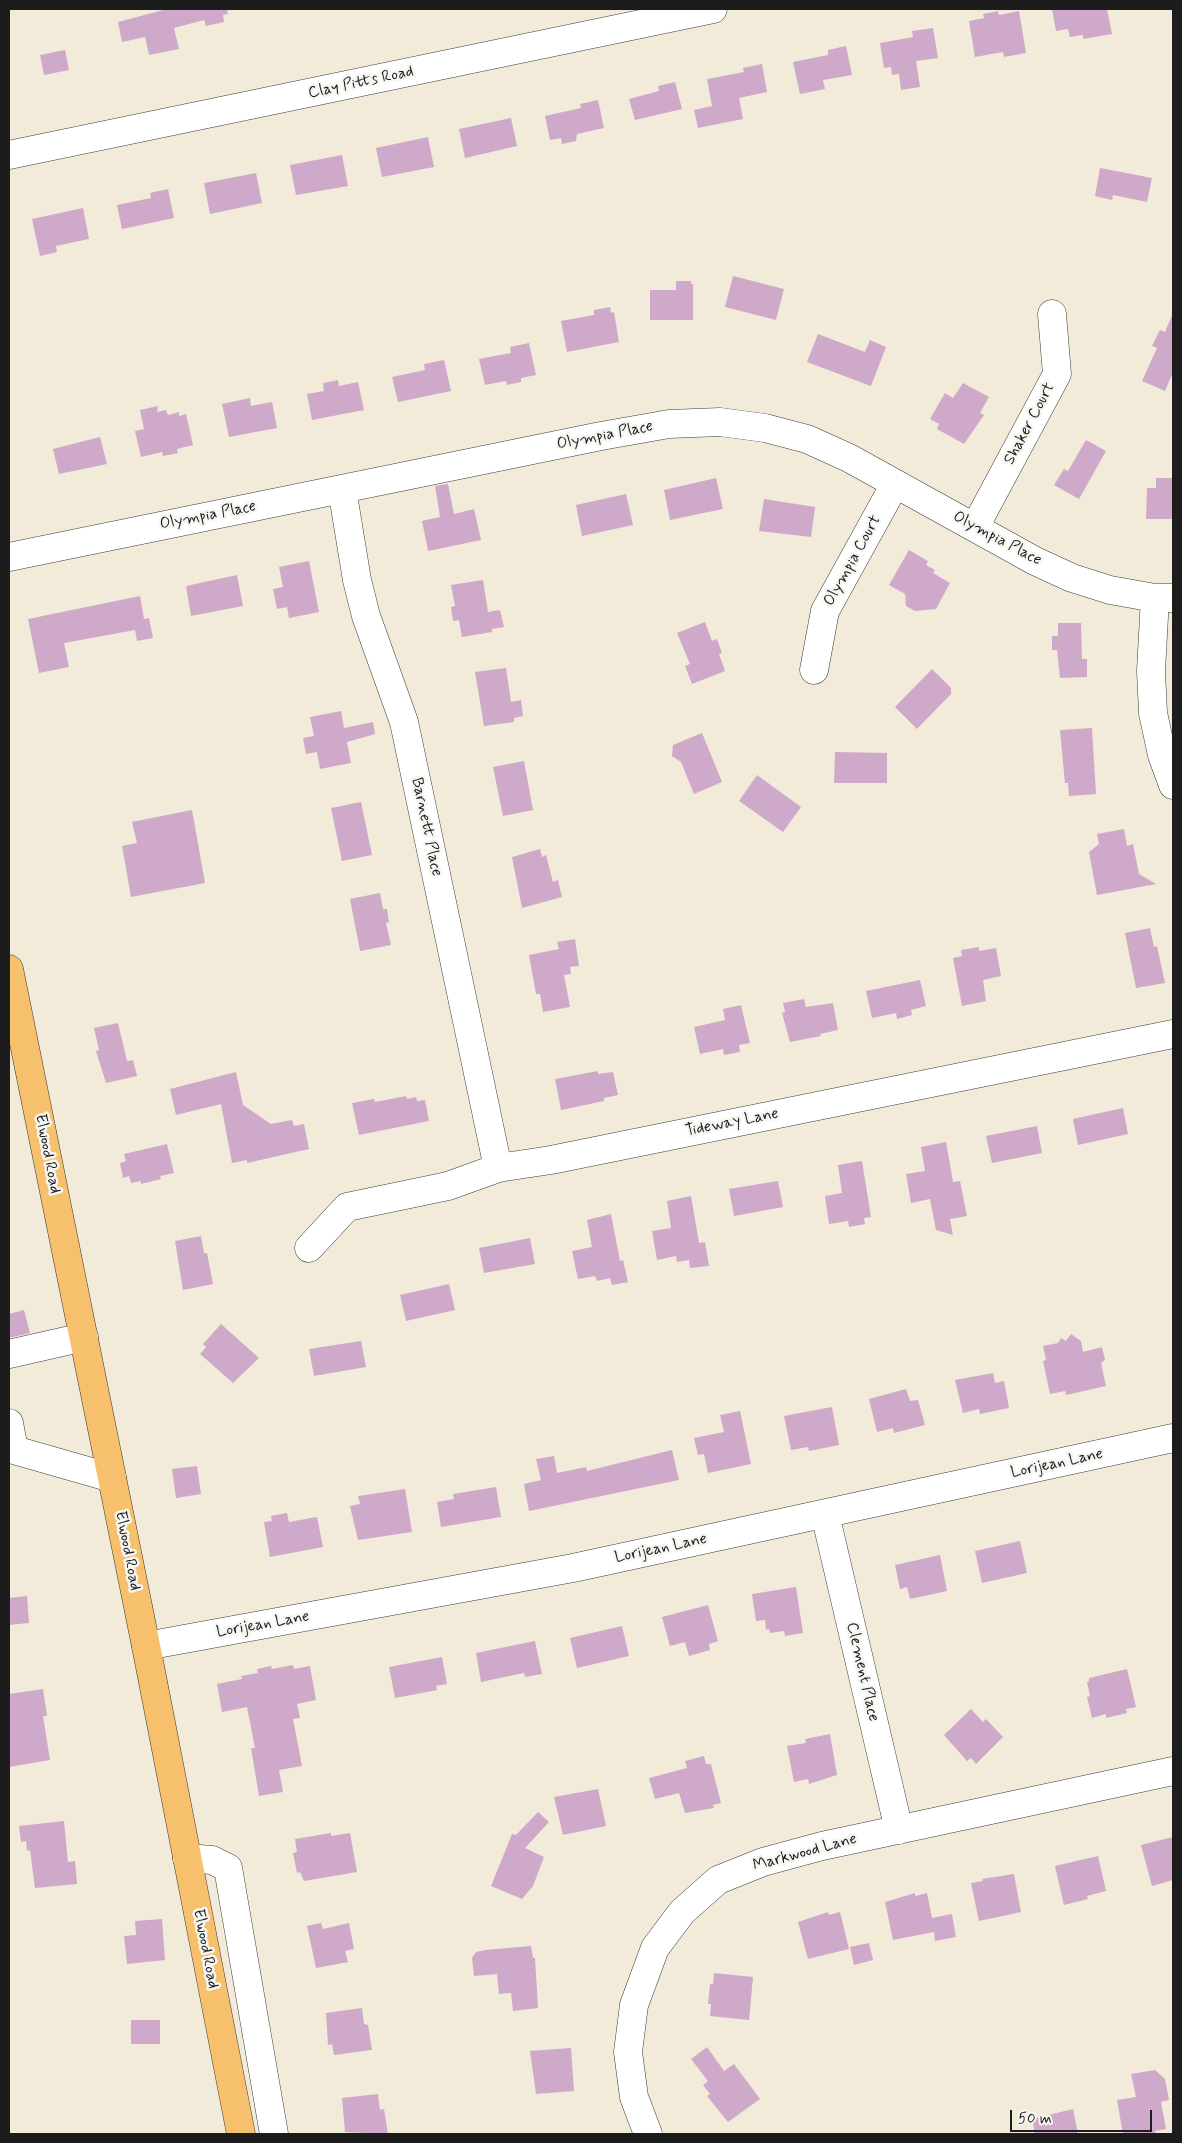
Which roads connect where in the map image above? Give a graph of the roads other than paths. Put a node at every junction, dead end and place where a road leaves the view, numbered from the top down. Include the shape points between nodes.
1 (713, 9) edge
2 (9, 155) edge
3 (1052, 314) dead end
4 (895, 484) junction
5 (342, 489) junction
6 (975, 527) junction
7 (9, 557) edge
8 (1164, 598) edge
9 (814, 670) dead end
10 (1173, 784) edge
11 (9, 970) edge
12 (1173, 1034) edge
13 (498, 1168) junction
14 (309, 1248) dead end
15 (84, 1337) junction
16 (9, 1354) edge
17 (9, 1424) edge
18 (1173, 1438) edge
19 (112, 1478) junction
20 (825, 1514) junction
21 (146, 1646) junction
22 (1173, 1771) edge
23 (899, 1830) junction
24 (187, 1858) junction
25 (241, 2134) edge
26 (274, 2134) edge
27 (648, 2134) edge

1 - 2 street, Clay Pitts Road
3 - 6 street, Shaker Court via 1057,374
4 - 5 street, Olympia Place via 807,439 765,428 720,422 669,424
4 - 6 street, Olympia Place
4 - 9 street, Olympia Court via 825,611
5 - 7 street, Olympia Place
5 - 13 street, Barnett Place via 366,616 404,722
6 - 8 street, Olympia Place via 1072,578 1110,590
8 - 10 street via 1151,671 1152,713
11 - 15 main road, Elwood Road
12 - 13 street, Tideway Lane via 552,1160
13 - 14 street, Tideway Lane via 448,1186 347,1207
15 - 16 street
15 - 19 main road, Elwood Road
17 - 19 street via 14,1450
18 - 20 street, Lorijean Lane
19 - 21 main road, Elwood Road
20 - 21 street, Lorijean Lane via 573,1568
20 - 23 street, Clement Place
21 - 24 main road, Elwood Road
22 - 23 street, Markwood Lane
23 - 27 street, Markwood Lane via 763,1862 718,1880 682,1912 655,1948 634,2005 628,2052 634,2097
24 - 25 main road, Elwood Road
24 - 26 street via 212,1860 228,1868

